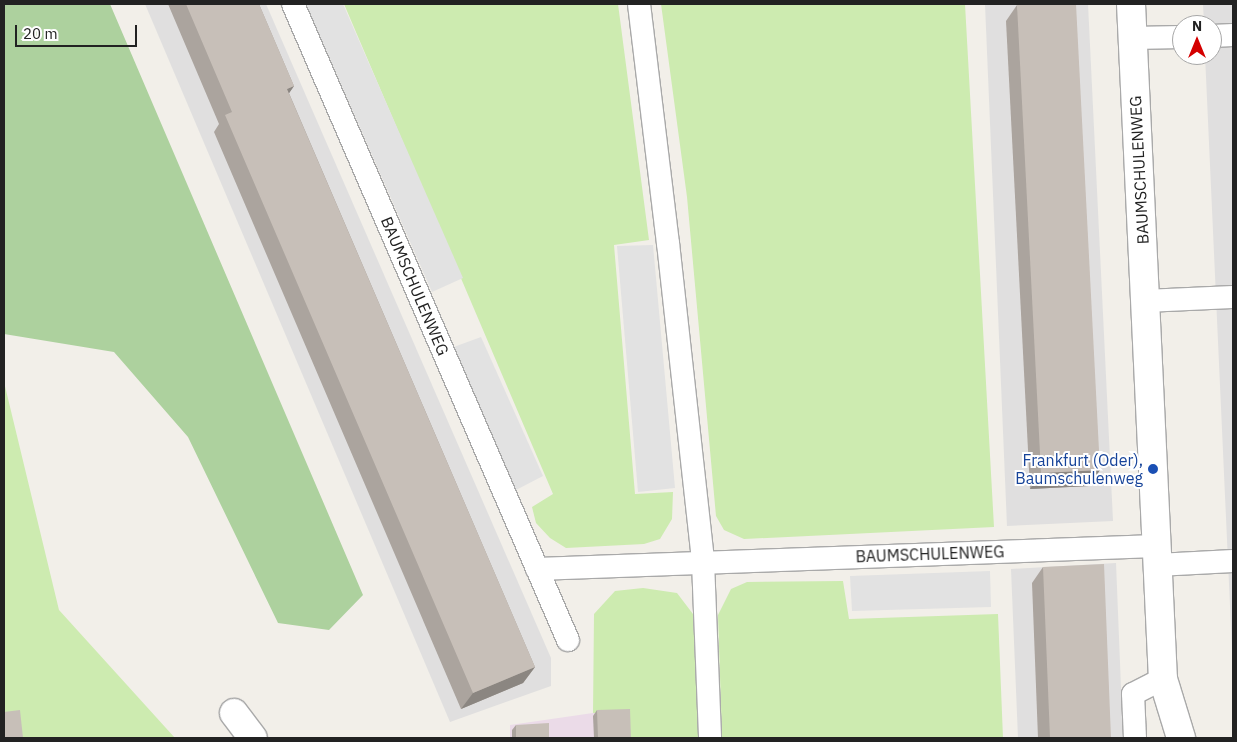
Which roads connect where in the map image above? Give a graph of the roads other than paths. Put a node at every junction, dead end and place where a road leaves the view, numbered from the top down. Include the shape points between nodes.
1 (293, 4) edge
2 (639, 4) edge
3 (1131, 4) edge
4 (1172, 37) edge
5 (1132, 38) junction
6 (1233, 297) edge
7 (1145, 301) junction
8 (1157, 555) junction
9 (1233, 561) edge
10 (703, 562) junction
11 (537, 569) junction
12 (568, 640) dead end
13 (1163, 679) junction
14 (234, 713) dead end
15 (253, 738) edge
16 (710, 738) edge
17 (1135, 738) edge
18 (1181, 738) edge

1 - 11 lane, BAUMSCHULENWEG
2 - 10 lane
3 - 5 street, BAUMSCHULENWEG
4 - 5 lane
5 - 7 street, BAUMSCHULENWEG
6 - 7 lane
7 - 8 street, BAUMSCHULENWEG
8 - 9 lane, BAUMSCHULENWEG
8 - 10 lane, BAUMSCHULENWEG
8 - 13 street, BAUMSCHULENWEG
10 - 11 lane, BAUMSCHULENWEG
10 - 16 lane
11 - 12 lane, BAUMSCHULENWEG
13 - 17 lane via 1133,694
13 - 18 street, BAUMSCHULENWEG
14 - 15 street

